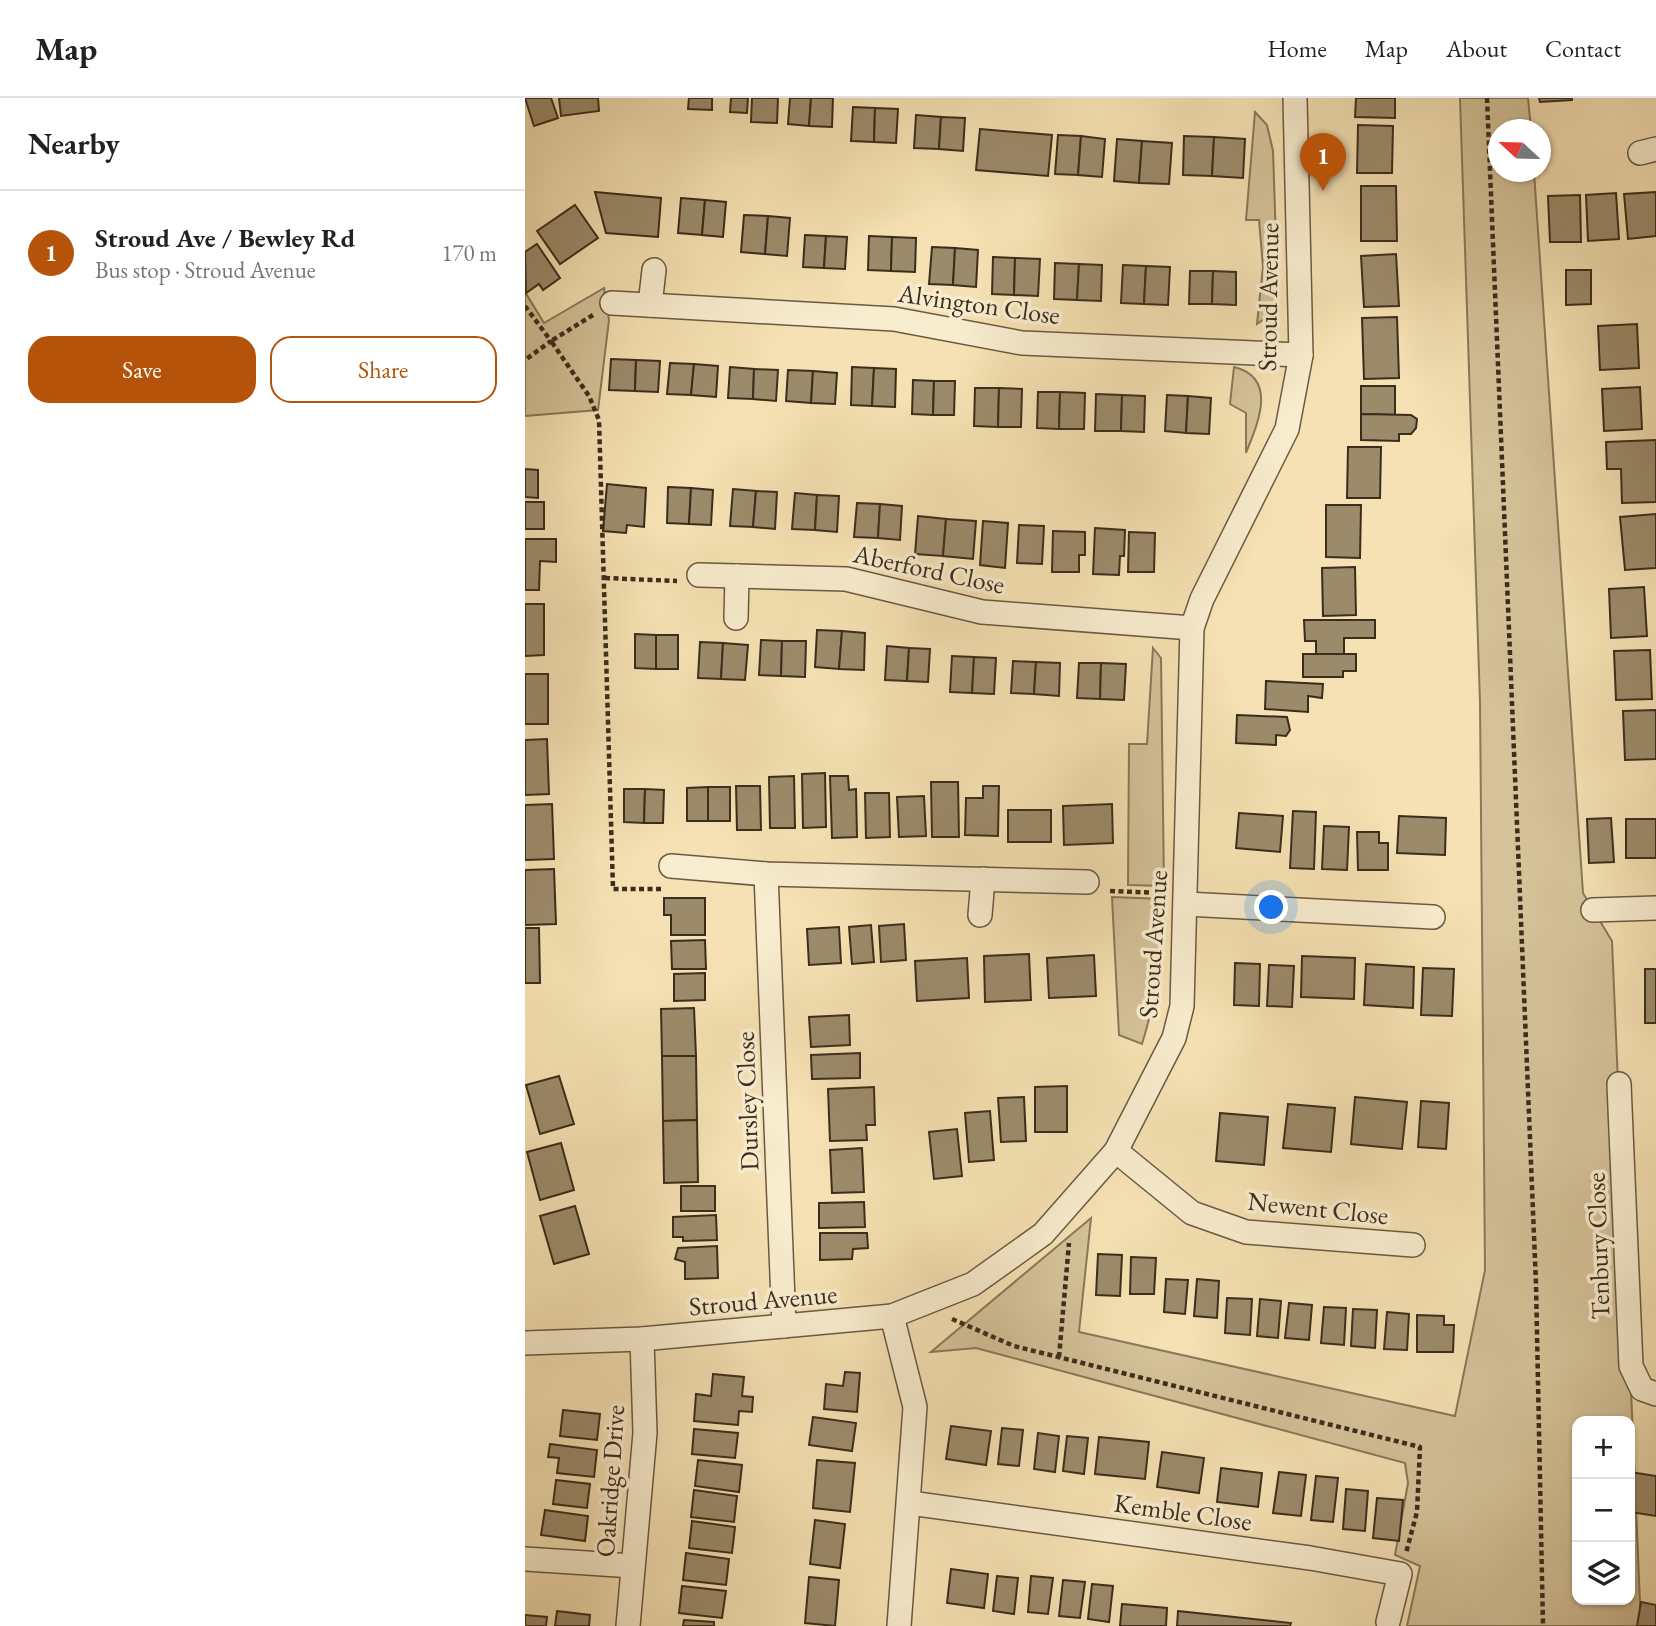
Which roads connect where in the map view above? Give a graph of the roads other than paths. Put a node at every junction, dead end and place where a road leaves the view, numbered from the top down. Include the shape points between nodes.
1 (1295, 98) edge
2 (653, 270) dead end
3 (612, 303) road end
4 (650, 305) junction
5 (1301, 355) junction
6 (701, 575) road end
7 (737, 576) junction
8 (736, 618) dead end
9 (1192, 628) junction
10 (671, 866) road end
11 (766, 874) junction
12 (983, 878) junction
13 (1087, 882) road end
14 (1186, 899) junction
15 (1656, 908) edge
16 (1593, 910) dead end
17 (980, 915) dead end
18 (1433, 917) dead end
19 (1619, 1084) dead end
20 (1116, 1151) junction
21 (1413, 1245) dead end
22 (892, 1316) junction
23 (784, 1326) junction
24 (642, 1339) junction
25 (525, 1343) edge
26 (1656, 1394) edge
27 (910, 1503) junction
28 (525, 1559) edge
29 (633, 1566) junction
30 (1388, 1622) dead end
31 (628, 1626) edge
32 (899, 1626) edge

1 - 5 street, Stroud Avenue
2 - 4 street
3 - 4 street, Alvington Close
4 - 5 street, Alvington Close via 894,319 1022,343
5 - 9 street, Stroud Avenue via 1287,429
6 - 7 street, Aberford Close
7 - 8 street
7 - 9 street, Aberford Close via 846,579 982,612
9 - 14 street, Stroud Avenue
10 - 11 street
11 - 12 street
11 - 23 street, Dursley Close
12 - 13 street
12 - 17 street
14 - 18 street
14 - 20 street, Stroud Avenue via 1182,1006 1174,1038
15 - 16 street
19 - 26 street, Tenbury Close via 1631,1366 1643,1389
20 - 21 street, Newent Close via 1192,1213 1246,1233
20 - 22 street, Stroud Avenue via 1043,1234 972,1284
22 - 23 street, Stroud Avenue
22 - 27 street via 915,1407
23 - 24 street, Stroud Avenue
24 - 25 street, Stroud Avenue
24 - 29 street, Oakridge Drive via 645,1433
27 - 30 street, Kemble Close via 1400,1574
27 - 32 street
28 - 29 street
29 - 31 street, Oakridge Drive

